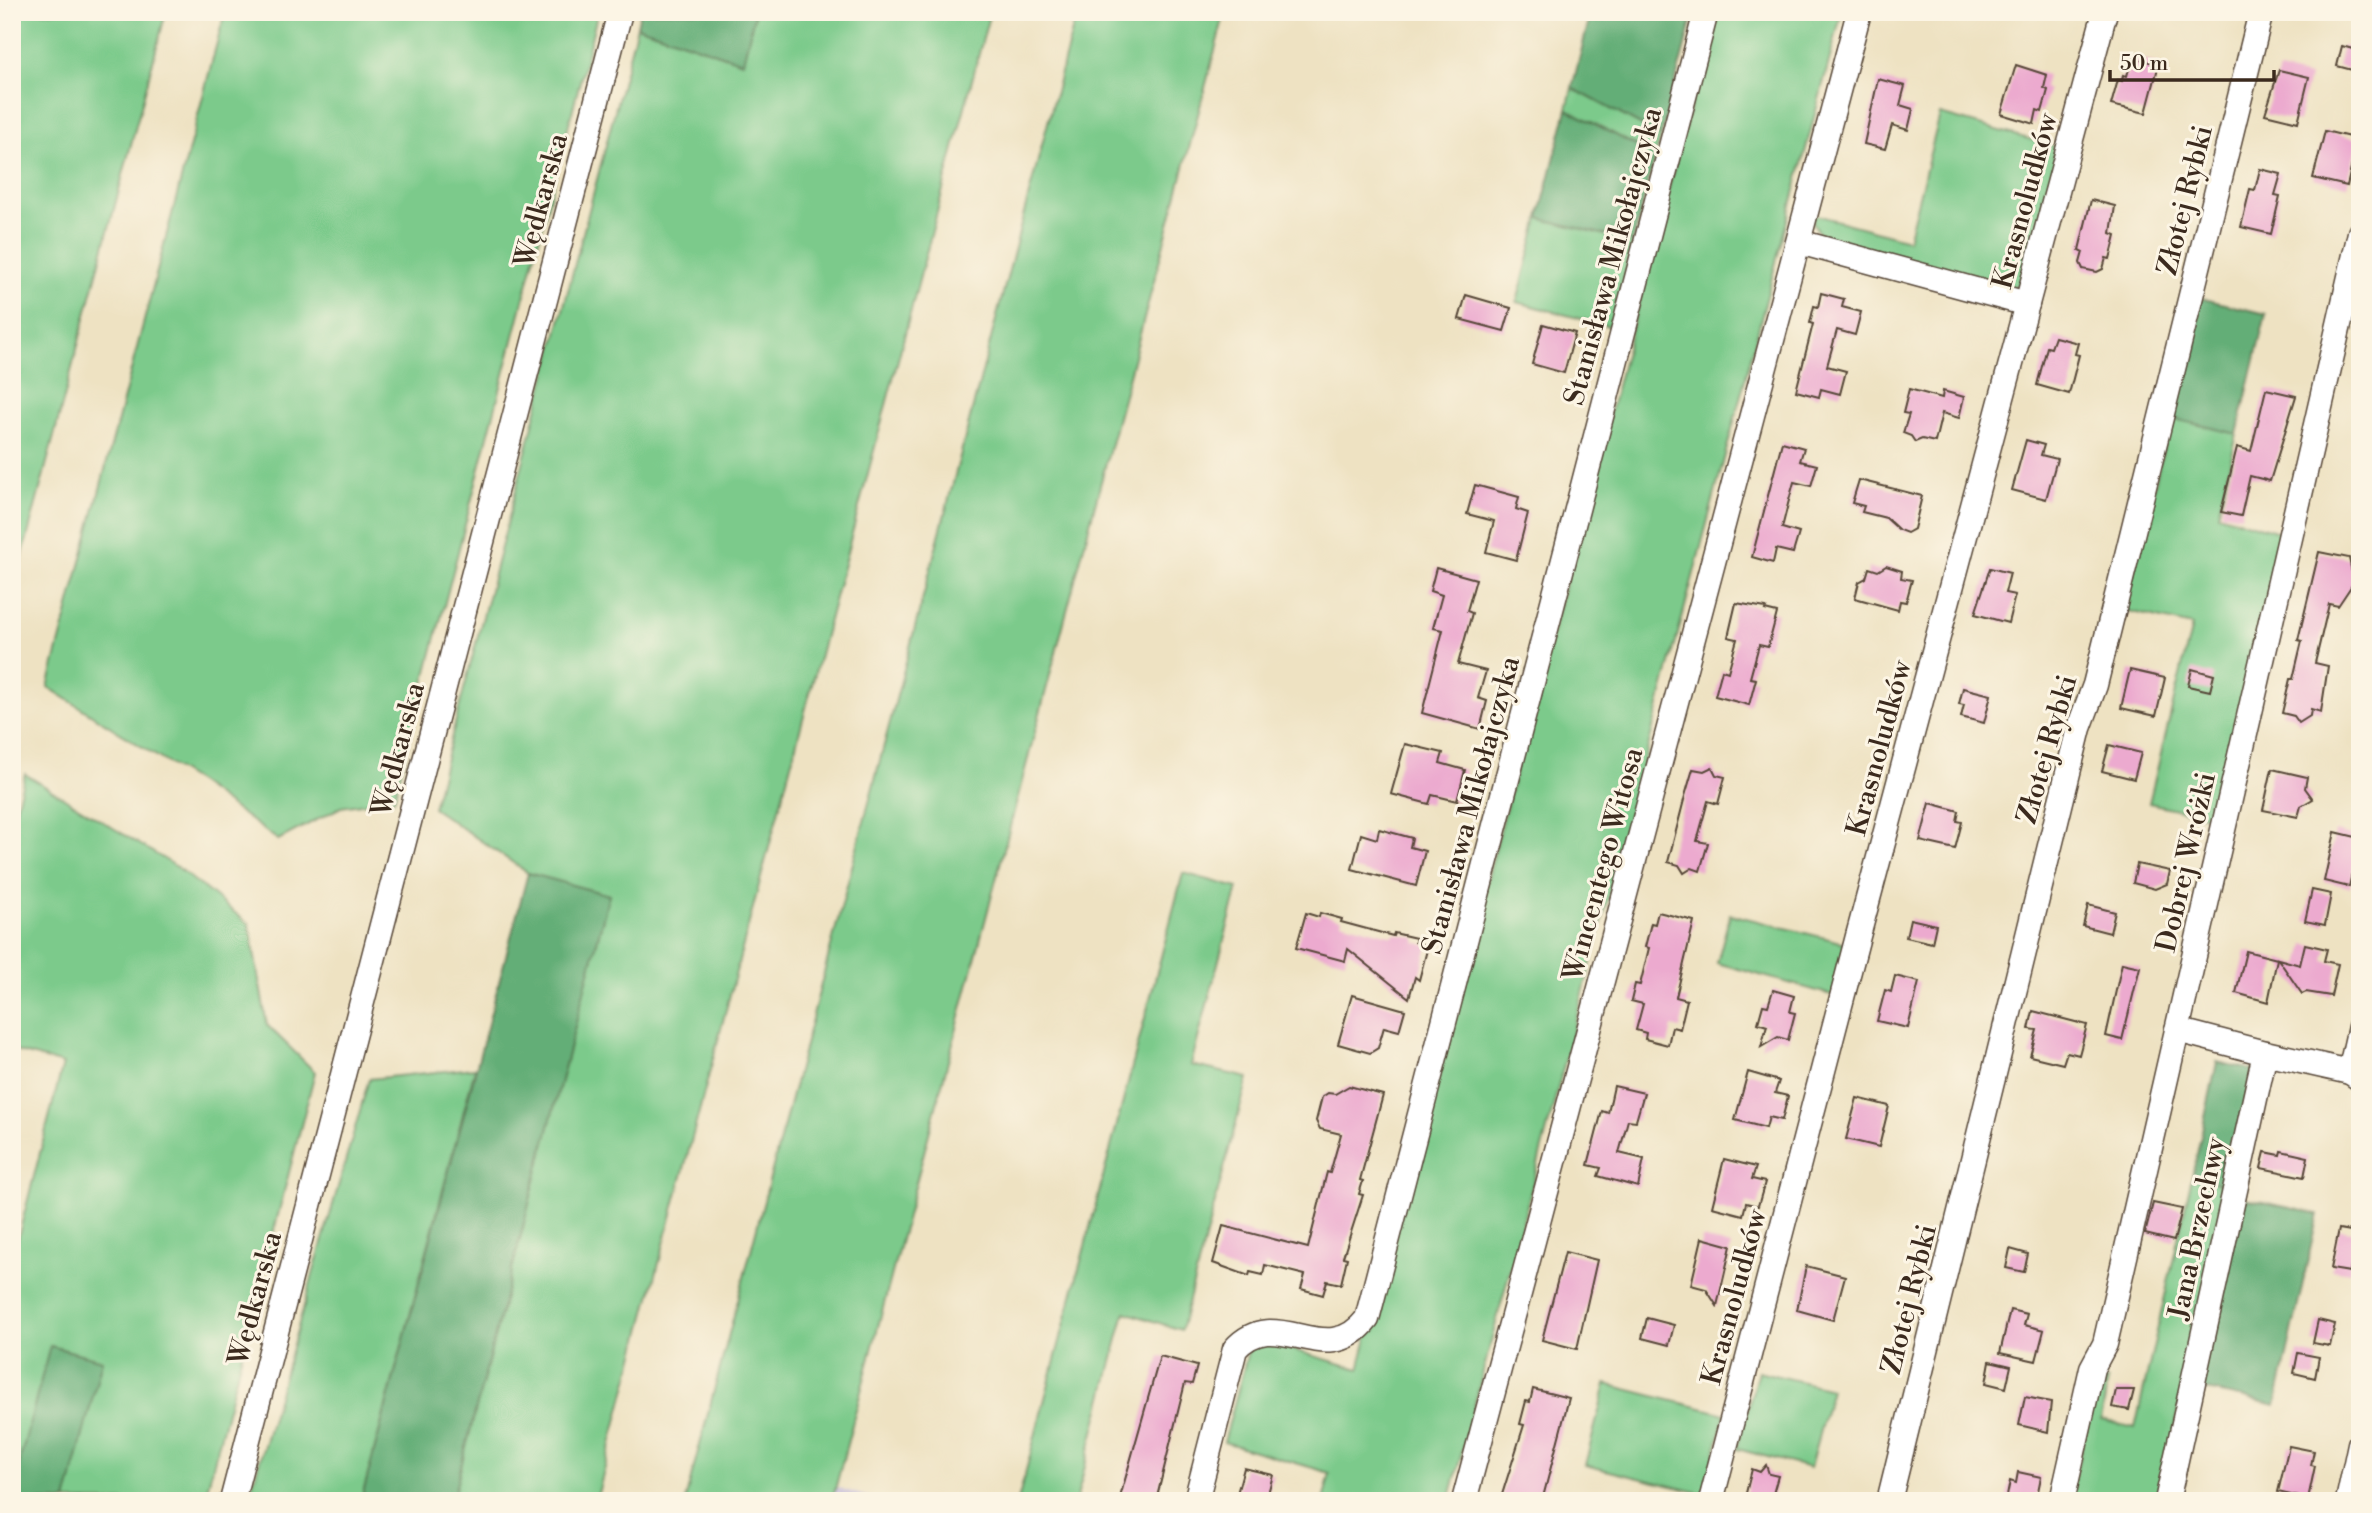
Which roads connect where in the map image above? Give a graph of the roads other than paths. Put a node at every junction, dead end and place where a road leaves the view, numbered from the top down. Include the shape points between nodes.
1 (620, 12) edge
2 (1706, 12) edge
3 (1859, 12) edge
4 (2105, 12) edge
5 (2261, 12) edge
6 (2360, 233) edge
7 (1799, 242) junction
8 (2027, 304) junction
9 (2360, 1027) edge
10 (2177, 1030) junction
11 (2265, 1054) junction
12 (2355, 1076) edge
13 (2360, 1444) edge
14 (232, 1501) edge
15 (1196, 1501) edge
16 (1464, 1501) edge
17 (1711, 1501) edge
18 (1889, 1501) edge
19 (2062, 1501) edge
20 (2167, 1501) edge
21 (2348, 1501) edge

1 - 14 street, Wędkarska
2 - 15 street, Stanisława Mikołajczyka via 1367,1319 1358,1330 1334,1340 1265,1331 1243,1340 1235,1349
3 - 7 street, Wincentego Witosa
4 - 8 street, Krasnoludków
5 - 18 street, Złotej Rybki
6 - 10 street, Dobrej Wróżki
7 - 8 street
7 - 16 street, Wincentego Witosa
8 - 17 street, Krasnoludków
9 - 12 street
10 - 11 street
10 - 19 street, Dobrej Wróżki via 2105,1344 2092,1368
11 - 12 street
11 - 20 street, Jana Brzechwy
13 - 21 street

